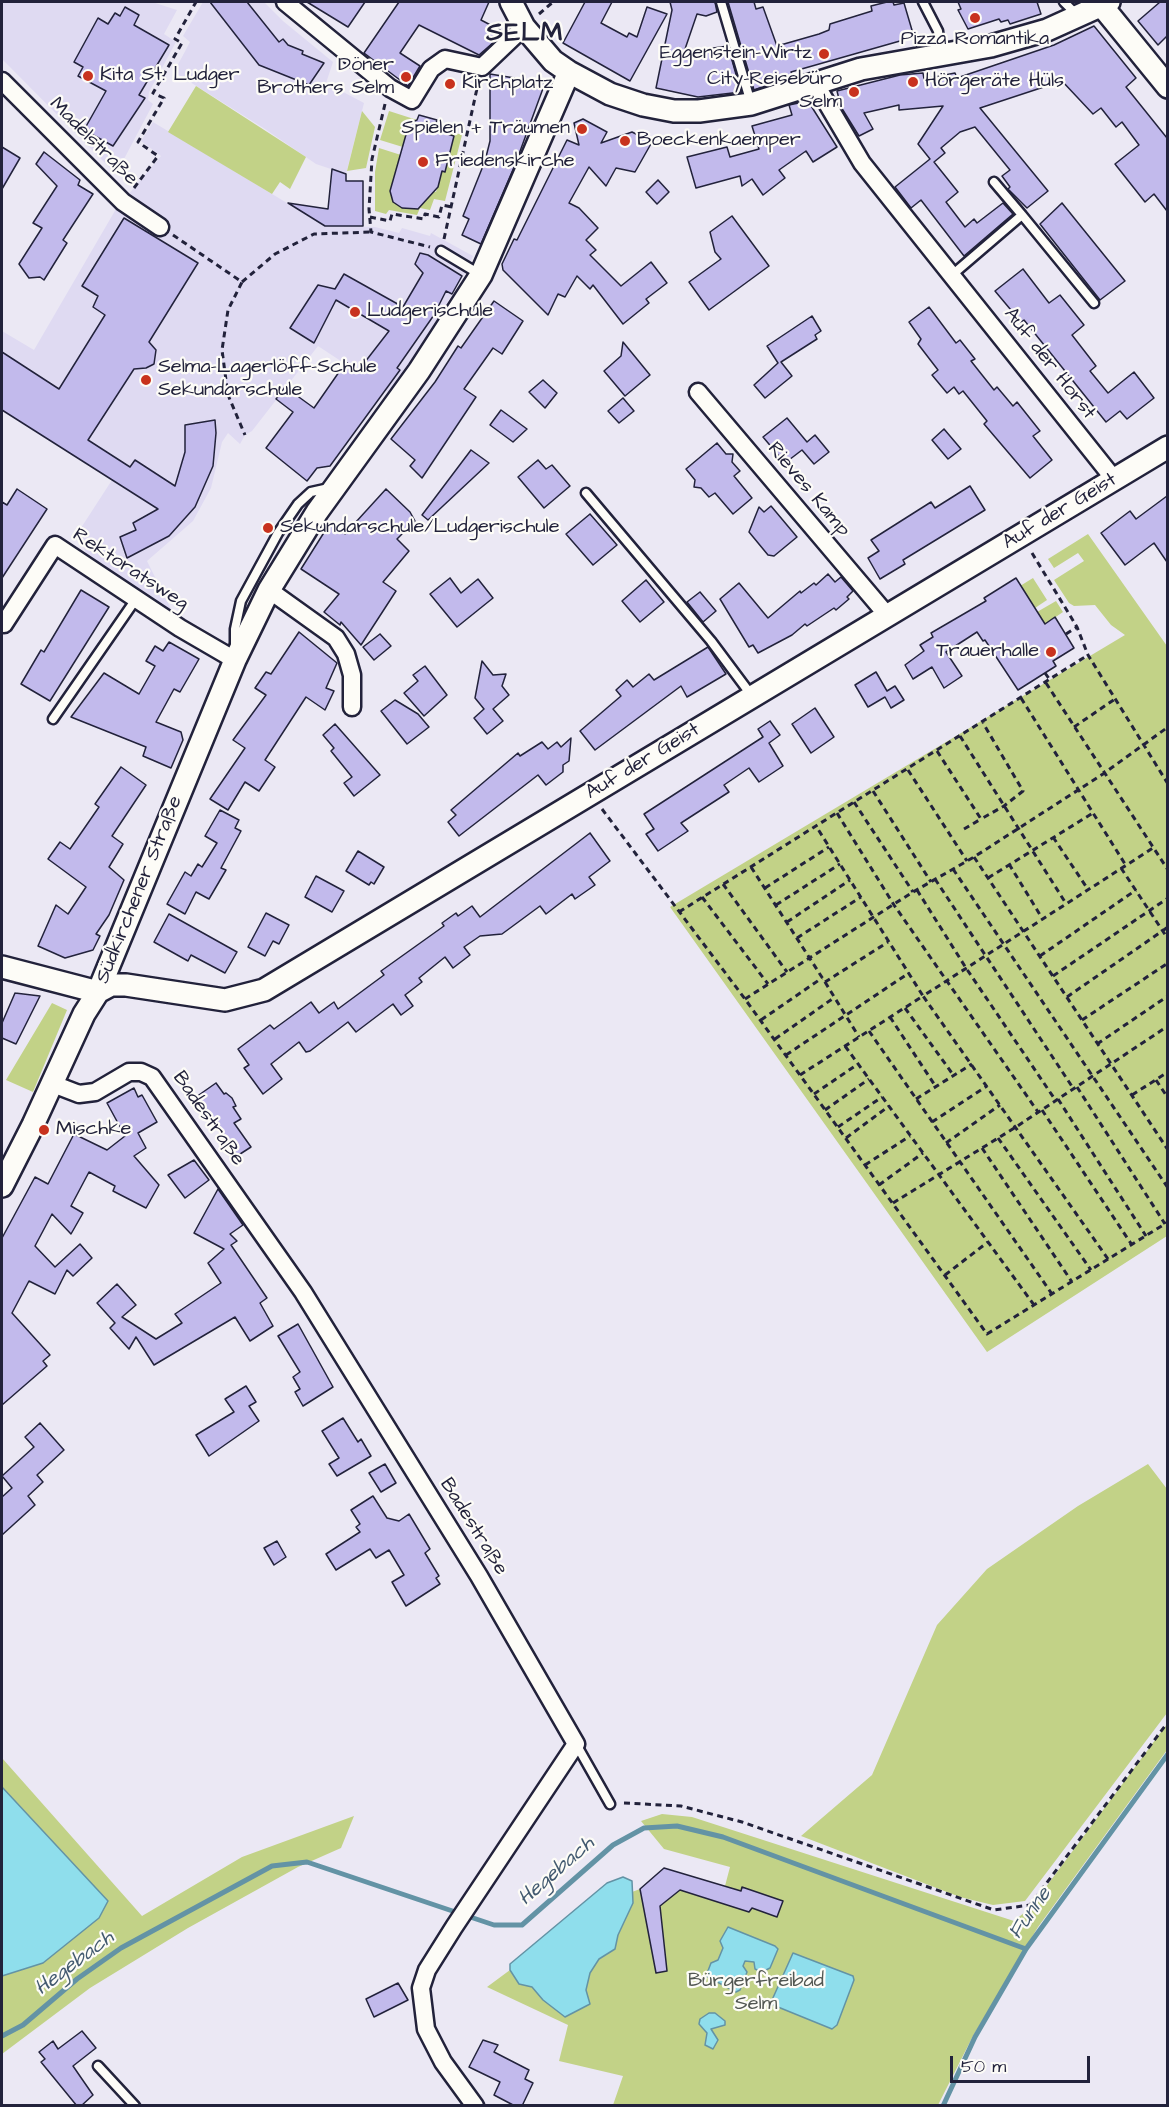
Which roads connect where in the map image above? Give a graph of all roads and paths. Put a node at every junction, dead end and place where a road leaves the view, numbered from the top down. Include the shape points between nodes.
1 (196, 2) edge
2 (285, 2) edge
3 (511, 2) edge
4 (721, 2) edge
5 (923, 2) edge
6 (1064, 2) edge
7 (1106, 4) edge
8 (1079, 17) junction
9 (524, 27) junction
10 (941, 56) junction
11 (482, 67) junction
12 (569, 72) junction
13 (2, 81) edge
14 (815, 83) junction
15 (1167, 87) edge
16 (390, 88) junction
17 (751, 104) junction
18 (994, 182) dead end
19 (123, 202) junction
20 (452, 207) junction
21 (1022, 215) junction
22 (370, 217) junction
23 (160, 227) joint
24 (371, 232) junction
25 (441, 251) junction
26 (952, 274) junction
27 (481, 275) junction
28 (242, 282) junction
29 (1094, 303) dead end
30 (698, 392) dead end
31 (245, 435) dead end
32 (1167, 447) edge
33 (1114, 479) junction
34 (335, 487) junction
35 (586, 493) dead end
36 (1021, 536) junction
37 (269, 590) junction
38 (136, 599) junction
39 (887, 615) junction
40 (2, 622) edge
41 (1077, 627) junction
42 (1066, 634) dead end
43 (1088, 655) junction
44 (234, 660) junction
45 (1045, 673) dead end
46 (1048, 681) junction
47 (752, 696) junction
48 (1021, 698) junction
49 (1115, 699) junction
50 (352, 707) dead end
51 (54, 719) dead end
52 (982, 722) junction
53 (1074, 727) junction
54 (1167, 727) edge
55 (960, 736) junction
56 (1143, 745) junction
57 (937, 751) junction
58 (907, 769) junction
59 (1103, 774) junction
60 (1167, 784) edge
61 (1078, 790) junction
62 (873, 791) junction
63 (591, 793) junction
64 (854, 802) junction
65 (1004, 806) junction
66 (837, 813) junction
67 (1092, 813) junction
68 (981, 819) junction
69 (816, 826) junction
70 (964, 829) dead end
71 (1018, 829) junction
72 (1053, 837) junction
73 (829, 847) junction
74 (1153, 848) junction
75 (1031, 851) junction
76 (974, 857) junction
77 (966, 861) junction
78 (840, 864) junction
79 (1009, 864) junction
80 (1123, 866) junction
81 (751, 867) junction
82 (953, 869) junction
83 (1167, 870) edge
84 (988, 878) junction
85 (850, 880) junction
86 (933, 880) junction
87 (723, 884) junction
88 (765, 888) junction
89 (1088, 889) junction
90 (1136, 890) junction
91 (915, 891) junction
92 (702, 897) junction
93 (861, 897) junction
94 (1167, 898) edge
95 (1065, 903) junction
96 (776, 905) junction
97 (894, 905) junction
98 (1150, 910) junction
99 (679, 912) junction
100 (874, 918) junction
101 (1042, 918) junction
102 (787, 922) junction
103 (1167, 927) edge
104 (1022, 930) junction
105 (1162, 931) junction
106 (797, 938) junction
107 (1167, 939) edge
108 (888, 942) junction
109 (1002, 943) junction
110 (985, 955) junction
111 (1040, 956) junction
112 (809, 957) junction
113 (1167, 963) edge
114 (2, 967) edge
115 (966, 968) junction
116 (786, 972) junction
117 (909, 973) junction
118 (1053, 976) junction
119 (823, 980) junction
120 (947, 980) junction
121 (768, 984) junction
122 (98, 992) junction
123 (923, 996) junction
124 (1167, 996) edge
125 (1067, 997) junction
126 (835, 998) junction
127 (745, 999) junction
128 (905, 1008) junction
129 (845, 1015) junction
130 (890, 1017) junction
131 (760, 1020) junction
132 (1082, 1020) junction
133 (1167, 1026) edge
134 (869, 1031) junction
135 (859, 1037) junction
136 (774, 1040) junction
137 (1097, 1044) junction
138 (845, 1046) junction
139 (786, 1055) junction
140 (858, 1064) junction
141 (972, 1064) junction
142 (1111, 1064) junction
143 (1167, 1072) edge
144 (800, 1075) junction
145 (1093, 1075) junction
146 (954, 1076) junction
147 (869, 1079) junction
148 (1156, 1080) junction
149 (53, 1084) junction
150 (987, 1086) junction
151 (936, 1087) junction
152 (1075, 1087) junction
153 (814, 1094) junction
154 (1132, 1095) junction
155 (882, 1097) junction
156 (1167, 1098) edge
157 (916, 1100) junction
158 (1057, 1100) junction
159 (1000, 1105) junction
160 (889, 1106) junction
161 (825, 1110) junction
162 (1040, 1111) junction
163 (932, 1122) junction
164 (838, 1127) junction
165 (1016, 1127) junction
166 (910, 1136) junction
167 (846, 1138) junction
168 (998, 1138) junction
169 (946, 1143) junction
170 (982, 1148) junction
171 (1167, 1150) edge
172 (923, 1153) junction
173 (959, 1161) junction
174 (865, 1165) junction
175 (938, 1174) junction
176 (879, 1185) junction
177 (2, 1186) edge
178 (1167, 1188) edge
179 (893, 1203) junction
180 (1166, 1223) edge
181 (1146, 1236) junction
182 (988, 1242) junction
183 (1132, 1245) junction
184 (1108, 1259) junction
185 (1091, 1270) junction
186 (945, 1275) junction
187 (1072, 1282) junction
188 (1052, 1294) junction
189 (1034, 1305) junction
190 (1167, 1722) edge
191 (576, 1744) junction
192 (610, 1804) joint
193 (98, 2066) dead end
194 (135, 2106) edge
195 (475, 2106) edge

1 - 19 path via 175,39 182,43 153,93 164,98 138,142 158,156
2 - 16 street
3 - 9 street
4 - 17 lane
5 - 10 lane via 938,31
6 - 8 lane
7 - 8 street
7 - 15 street
8 - 10 street via 1026,36
9 - 11 street
9 - 12 street via 553,61
10 - 14 street via 861,69
11 - 16 street via 445,58 431,69 412,100
11 - 20 path
12 - 17 street via 610,94 674,111
12 - 27 street, Südkirchener Straße
13 - 19 street, Madelstraße
14 - 17 street
14 - 26 street, Auf der Horst via 862,164
16 - 22 path via 372,159
18 - 21 lane
19 - 23 street, Madelstraße
20 - 22 path via 442,205 439,217 425,214 424,219 392,214 390,221
20 - 25 path
21 - 26 lane
21 - 29 lane
22 - 24 path
23 - 28 path
24 - 25 path
24 - 28 path via 314,234 275,254
25 - 27 lane
26 - 33 street, Auf der Horst
27 - 34 street, Südkirchener Straße via 419,371
28 - 31 path via 228,310 222,350 228,395
30 - 39 street, Rieves Kamp
32 - 33 street, Auf der Geist
33 - 36 street, Auf der Geist
34 - 37 street, Südkirchener Straße
34 - 44 lane via 311,492 278,533 241,601
35 - 47 lane via 711,641
36 - 39 street, Auf der Geist
36 - 41 path
37 - 44 street, Südkirchener Straße
37 - 50 street via 336,639 346,654 352,675
38 - 40 street, Rektoratsweg via 55,545
38 - 44 street, Rektoratsweg
38 - 51 lane
39 - 47 street, Auf der Geist
41 - 42 path
41 - 43 path
43 - 46 path
43 - 49 path
44 - 122 street, Südkirchener Straße
45 - 46 path
46 - 48 path
46 - 53 path
47 - 63 street, Auf der Geist
48 - 52 path
48 - 61 path
49 - 53 path
49 - 56 path
52 - 55 path
52 - 65 path via 1023,791
53 - 59 path
54 - 56 path
55 - 57 path
55 - 65 path
56 - 59 path
56 - 60 path
57 - 58 path
57 - 68 path
58 - 62 path
58 - 77 path
59 - 61 path
59 - 74 path
61 - 67 path
61 - 71 path
62 - 64 path
62 - 86 path
63 - 99 path
63 - 122 street, Auf der Geist via 264,990 225,1000 126,985 111,985
64 - 66 path
64 - 91 path
65 - 68 path
65 - 71 path
66 - 69 path
66 - 97 path
67 - 72 path
67 - 80 path
68 - 70 path
69 - 73 path
69 - 81 path
71 - 75 path
71 - 76 path
72 - 75 path
72 - 89 path
73 - 78 path
73 - 88 path
74 - 80 path
74 - 83 path
75 - 79 path
75 - 95 path
76 - 77 path
76 - 84 path
77 - 82 path
78 - 85 path
78 - 96 path
79 - 84 path
79 - 101 path
80 - 89 path
80 - 90 path
81 - 87 path
81 - 88 path
82 - 86 path
82 - 109 path
84 - 104 path
85 - 93 path
85 - 102 path
86 - 91 path
86 - 110 path
87 - 92 path
87 - 116 path
88 - 96 path
89 - 95 path
90 - 98 path
90 - 111 path
91 - 97 path
91 - 115 path
92 - 99 path
92 - 121 path
93 - 100 path
93 - 106 path
94 - 98 path
95 - 101 path
96 - 102 path
97 - 100 path
97 - 120 path
98 - 105 path
98 - 118 path
99 - 127 path
100 - 108 path
100 - 112 path
101 - 104 path
102 - 106 path
103 - 105 path
104 - 109 path
104 - 111 path
105 - 107 path
105 - 125 path
106 - 112 path
108 - 117 path
108 - 119 path
109 - 110 path
109 - 145 path
110 - 115 path
110 - 152 path
111 - 118 path
112 - 116 path
112 - 119 path
113 - 132 path
114 - 122 street
115 - 120 path
115 - 158 path
116 - 121 path
117 - 123 path
117 - 129 path
118 - 125 path
119 - 126 path
119 - 131 path
120 - 123 path
120 - 162 path
121 - 127 path
122 - 149 street, Südkirchener Straße
123 - 128 path
123 - 141 path
124 - 137 path
125 - 132 path
126 - 129 path
126 - 136 path
127 - 131 path
128 - 130 path
128 - 146 path
129 - 135 path
129 - 139 path
130 - 134 path
130 - 151 path
131 - 136 path
132 - 137 path
133 - 142 path
134 - 135 path
134 - 157 path
135 - 138 path
136 - 139 path
137 - 142 path
138 - 140 path
138 - 144 path
139 - 144 path
140 - 147 path
140 - 153 path
141 - 146 path
141 - 150 path
142 - 145 path
142 - 154 path
143 - 148 path
144 - 153 path
145 - 152 path
145 - 178 path
146 - 151 path
147 - 155 path
147 - 161 path
148 - 154 path
148 - 156 path
149 - 177 street, Südkirchener Straße
149 - 191 street, Badestraße via 79,1095 95,1092 129,1072 141,1072 152,1077 165,1093 303,1292 479,1576
150 - 159 path
150 - 163 path
151 - 157 path
152 - 158 path
152 - 180 path
153 - 161 path
154 - 171 path
155 - 160 path
155 - 164 path
157 - 163 path
158 - 162 path
158 - 181 path
159 - 165 path
159 - 169 path
160 - 166 path
160 - 167 path
161 - 164 path
162 - 165 path
162 - 183 path
163 - 169 path
164 - 167 path
165 - 168 path
165 - 184 path
166 - 172 path
166 - 174 path
167 - 174 path
168 - 170 path
168 - 185 path
169 - 173 path
170 - 173 path
170 - 187 path
172 - 175 path
172 - 176 path
173 - 175 path
173 - 188 path
174 - 176 path
175 - 179 path
175 - 182 path
176 - 179 path
179 - 186 path
180 - 181 path
181 - 183 path
182 - 186 path
182 - 189 path
183 - 184 path
184 - 185 path
185 - 187 path
186 - 189 path via 987,1334
187 - 188 path
188 - 189 path
190 - 192 path via 1030,1905 994,1910 742,1822 681,1806
191 - 192 lane
191 - 195 street via 454,1927 427,1970 421,1988 426,2029 443,2062
193 - 194 lane

